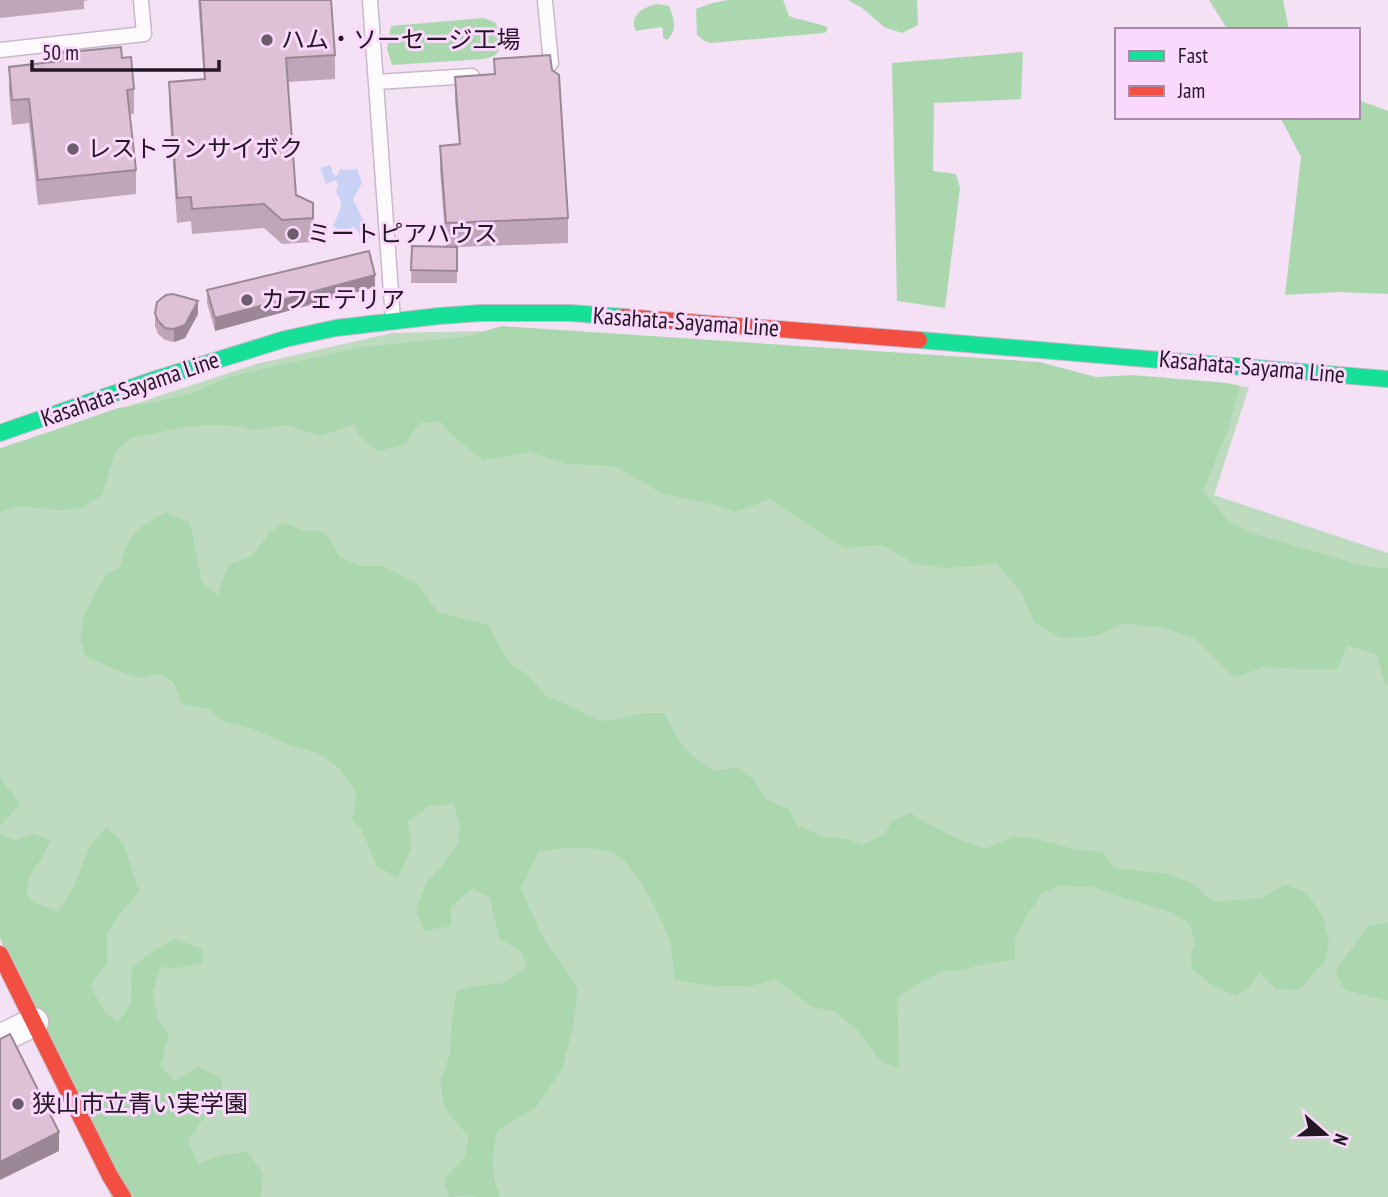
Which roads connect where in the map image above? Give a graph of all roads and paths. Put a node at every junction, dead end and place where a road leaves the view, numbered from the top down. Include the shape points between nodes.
1 (141, 0) edge
2 (370, 0) edge
3 (545, 1) edge
4 (0, 50) edge
5 (518, 73) edge
6 (492, 75) edge
7 (376, 82) junction
8 (393, 321) junction
9 (1388, 379) edge
10 (0, 433) edge
11 (0, 954) edge
12 (34, 1022) junction
13 (0, 1039) edge
14 (123, 1197) edge

1 - 4 lane via 144,34
2 - 7 lane
3 - 5 lane via 551,63 544,71
6 - 7 lane
7 - 8 lane
8 - 9 main road, Kasahata-Sayama Line via 481,313 570,313
8 - 10 main road, Kasahata-Sayama Line via 263,345
11 - 12 main road
12 - 13 street
12 - 14 main road

